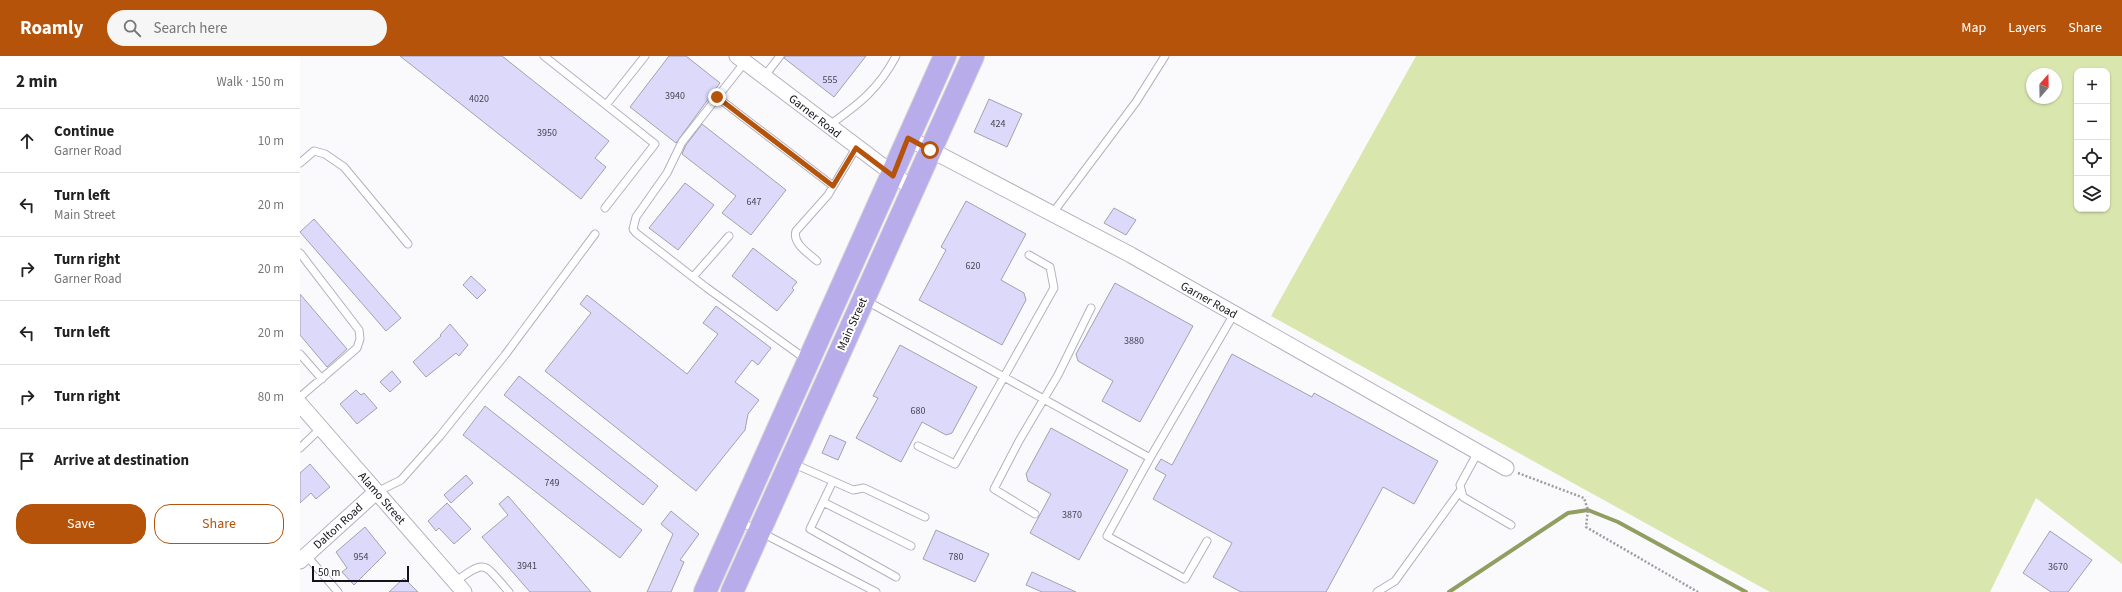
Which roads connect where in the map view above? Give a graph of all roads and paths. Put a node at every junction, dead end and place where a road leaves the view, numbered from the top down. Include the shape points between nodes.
1 (544, 56) edge
2 (645, 56) edge
3 (780, 56) edge
4 (896, 56) edge
5 (946, 56) edge
6 (973, 56) edge
7 (1164, 56) edge
8 (741, 59) edge
9 (764, 77) junction
10 (717, 97) junction
11 (606, 104) junction
12 (828, 126) junction
13 (908, 138) junction
14 (856, 148) junction
15 (930, 150) junction
16 (300, 163) edge
17 (893, 176) junction
18 (833, 186) junction
19 (913, 189) junction
20 (605, 208) dead end
21 (1052, 214) junction
22 (595, 234) dead end
23 (729, 236) dead end
24 (408, 244) dead end
25 (300, 253) edge
26 (1029, 255) dead end
27 (817, 261) dead end
28 (693, 277) junction
29 (863, 299) junction
30 (1091, 308) dead end
31 (1234, 314) junction
32 (300, 354) edge
33 (809, 361) junction
34 (1003, 377) junction
35 (322, 379) junction
36 (300, 398) edge
37 (1042, 398) junction
38 (300, 404) edge
39 (321, 428) junction
40 (918, 446) dead end
41 (300, 448) edge
42 (1478, 452) junction
43 (1150, 458) junction
44 (790, 462) junction
45 (1506, 468) joint
46 (833, 481) junction
47 (1460, 491) junction
48 (376, 492) junction
49 (822, 502) junction
50 (1035, 514) dead end
51 (925, 517) dead end
52 (737, 520) junction
53 (1511, 525) dead end
54 (759, 531) junction
55 (1207, 541) dead end
56 (911, 546) dead end
57 (303, 558) edge
58 (896, 576) dead end
59 (460, 587) edge
60 (338, 592) edge
61 (509, 592) edge
62 (705, 592) edge
63 (732, 592) edge
64 (876, 592) edge
65 (1377, 592) edge
66 (1698, 592) edge

1 - 11 lane
2 - 11 lane
3 - 9 lane
4 - 12 lane via 886,77 858,105
5 - 13 main road, Main Street
6 - 15 main road, Main Street
7 - 21 lane via 1136,102
8 - 9 street, Garner Road
8 - 10 lane
9 - 12 street, Garner Road
10 - 18 lane
10 - 28 lane via 679,146 666,173 634,223 636,233
11 - 20 lane via 655,144
12 - 14 street, Garner Road
13 - 15 street, Garner Road
13 - 17 main road, Main Street
14 - 17 street, Garner Road
14 - 18 lane
15 - 19 main road, Main Street
15 - 21 street, Garner Road
16 - 24 lane via 314,151 325,154 344,166
17 - 19 street, Garner Road
17 - 33 main road, Main Street
18 - 27 lane via 795,235 795,240
19 - 29 main road, Main Street
21 - 31 street, Garner Road via 1131,255
22 - 48 lane via 440,436 401,480
23 - 28 lane
25 - 35 lane via 360,330 357,348
26 - 34 lane via 1050,267 1054,288
28 - 33 lane
29 - 34 lane
29 - 44 main road, Main Street
30 - 37 lane via 1058,375
31 - 42 street, Garner Road
31 - 43 lane
32 - 35 lane
33 - 52 main road, Main Street
34 - 37 lane
34 - 40 lane via 955,464
35 - 36 lane
37 - 43 lane
37 - 50 lane via 994,489
38 - 39 street, Alamo Street
39 - 41 lane
39 - 48 street, Alamo Street
42 - 45 street, Garner Road
42 - 47 lane via 1460,485
43 - 55 lane via 1107,536 1185,578
44 - 46 lane
44 - 54 main road, Main Street
45 - 66 path via 1584,498 1588,510 1586,527
46 - 49 lane
46 - 51 lane via 853,490 864,488
47 - 53 lane via 1463,497
47 - 65 lane via 1395,581
48 - 57 street, Dalton Road
48 - 59 street, Alamo Street
49 - 56 lane
49 - 58 lane via 810,529
52 - 54 lane
52 - 62 main road, Main Street
54 - 63 main road, Main Street
54 - 64 lane
57 - 60 lane
59 - 61 lane via 475,567 480,566 488,569

